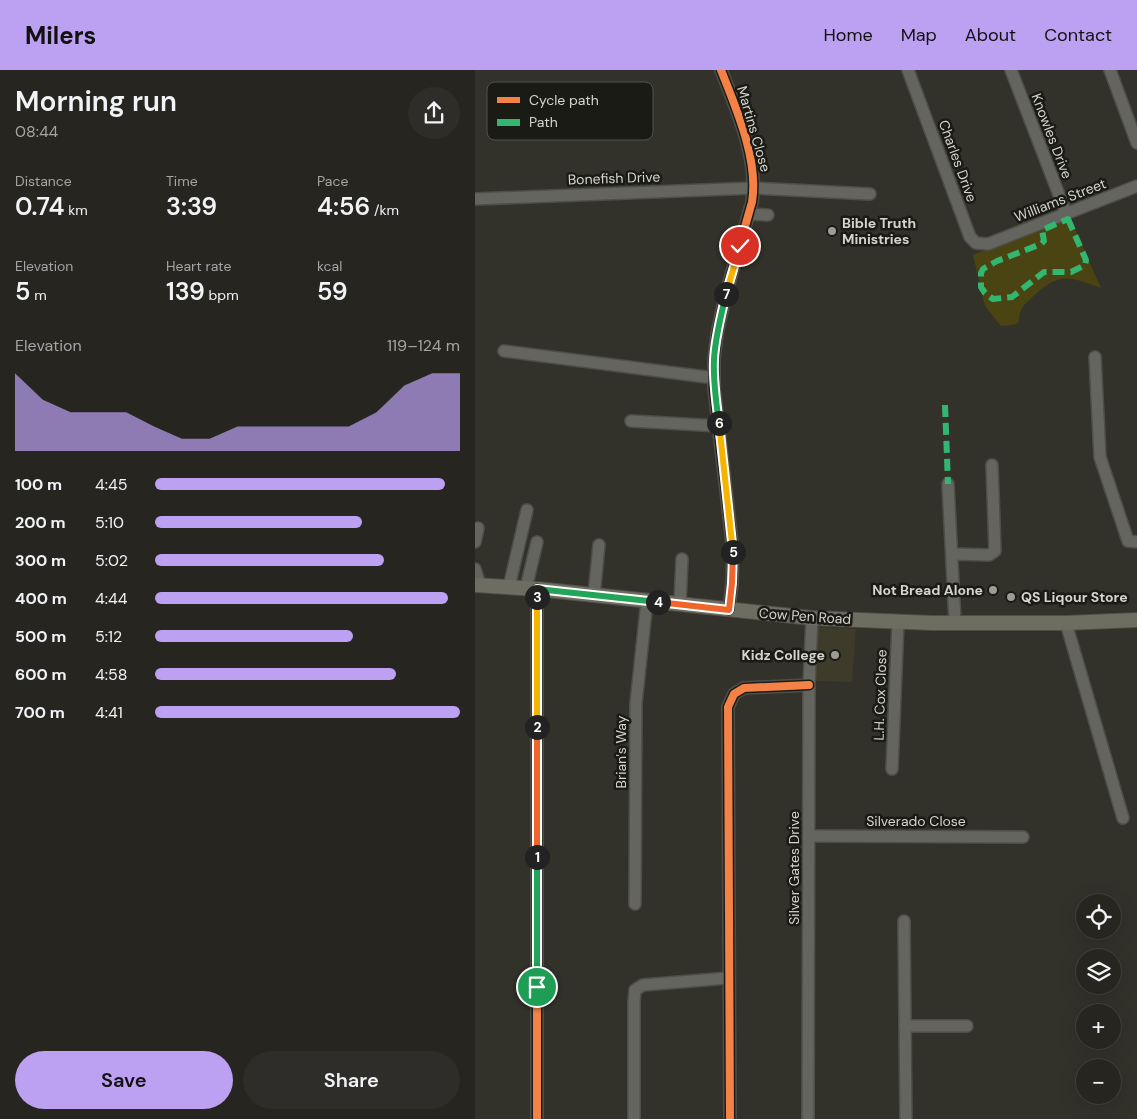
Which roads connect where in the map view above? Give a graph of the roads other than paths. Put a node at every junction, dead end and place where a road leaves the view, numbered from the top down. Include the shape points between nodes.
1 (721, 70) edge
2 (908, 70) edge
3 (1011, 70) edge
4 (1110, 70) edge
5 (1137, 143) edge
6 (1137, 186) edge
7 (754, 188) junction
8 (870, 194) dead end
9 (475, 199) edge
10 (1066, 213) junction
11 (749, 214) junction
12 (768, 215) dead end
13 (993, 242) joint
14 (505, 351) dead end
15 (1095, 357) dead end
16 (714, 378) junction
17 (631, 421) dead end
18 (719, 426) junction
19 (992, 465) dead end
20 (948, 484) dead end
21 (527, 510) dead end
22 (477, 528) dead end
23 (475, 542) edge
24 (537, 542) dead end
25 (1137, 542) edge
26 (599, 545) dead end
27 (952, 554) junction
28 (682, 559) dead end
29 (475, 569) edge
30 (478, 585) edge
31 (509, 587) junction
32 (531, 589) junction
33 (594, 595) junction
34 (647, 601) junction
35 (680, 604) junction
36 (729, 610) junction
37 (812, 618) junction
38 (1137, 620) edge
39 (898, 622) junction
40 (955, 622) junction
41 (1065, 623) junction
42 (809, 685) junction
43 (891, 769) dead end
44 (1123, 818) dead end
45 (809, 836) junction
46 (1023, 837) dead end
47 (635, 904) dead end
48 (904, 922) dead end
49 (728, 978) junction
50 (905, 1026) junction
51 (967, 1026) dead end
52 (537, 1119) edge
53 (634, 1119) edge
54 (730, 1119) edge
55 (809, 1119) edge
56 (906, 1119) edge

1 - 7 street, Martins Close via 741,126
2 - 13 street, Charles Drive via 970,237 980,244
3 - 10 street, Knowles Drive
4 - 5 street
6 - 10 street, Williams Street
7 - 8 street, Bonefish Drive
7 - 9 street, Bonefish Drive
7 - 11 street, Martins Close
10 - 13 street, Williams Street
11 - 12 street
11 - 16 street, Martins Close via 720,322
14 - 16 street
15 - 25 street via 1100,457 1128,541
16 - 18 street, Martins Close
17 - 18 street
18 - 36 street, Martins Close via 733,551
19 - 27 street via 995,551 989,555
20 - 27 street
21 - 31 street
22 - 23 street
24 - 32 street
26 - 33 street
27 - 40 street
28 - 35 street
29 - 30 street
30 - 31 main road, Cow Pen Road
31 - 32 main road, Cow Pen Road
32 - 33 main road, Cow Pen Road
32 - 52 street
33 - 34 main road, Cow Pen Road
34 - 35 main road, Cow Pen Road
34 - 47 street, Brian's Way via 636,703
35 - 36 main road, Cow Pen Road
36 - 37 main road, Cow Pen Road
37 - 39 main road, Cow Pen Road
37 - 42 street, Silver Gates Drive
38 - 41 main road, Cow Pen Road
39 - 40 main road, Cow Pen Road
39 - 43 street, L.H. Cox Close
40 - 41 main road, Cow Pen Road
41 - 44 street
42 - 45 street, Silver Gates Drive
42 - 49 street via 744,688 729,702
45 - 46 street, Silverado Close
45 - 55 street, Silver Gates Drive
48 - 50 street
49 - 53 street via 643,985 635,990
49 - 54 street
50 - 51 street
50 - 56 street

